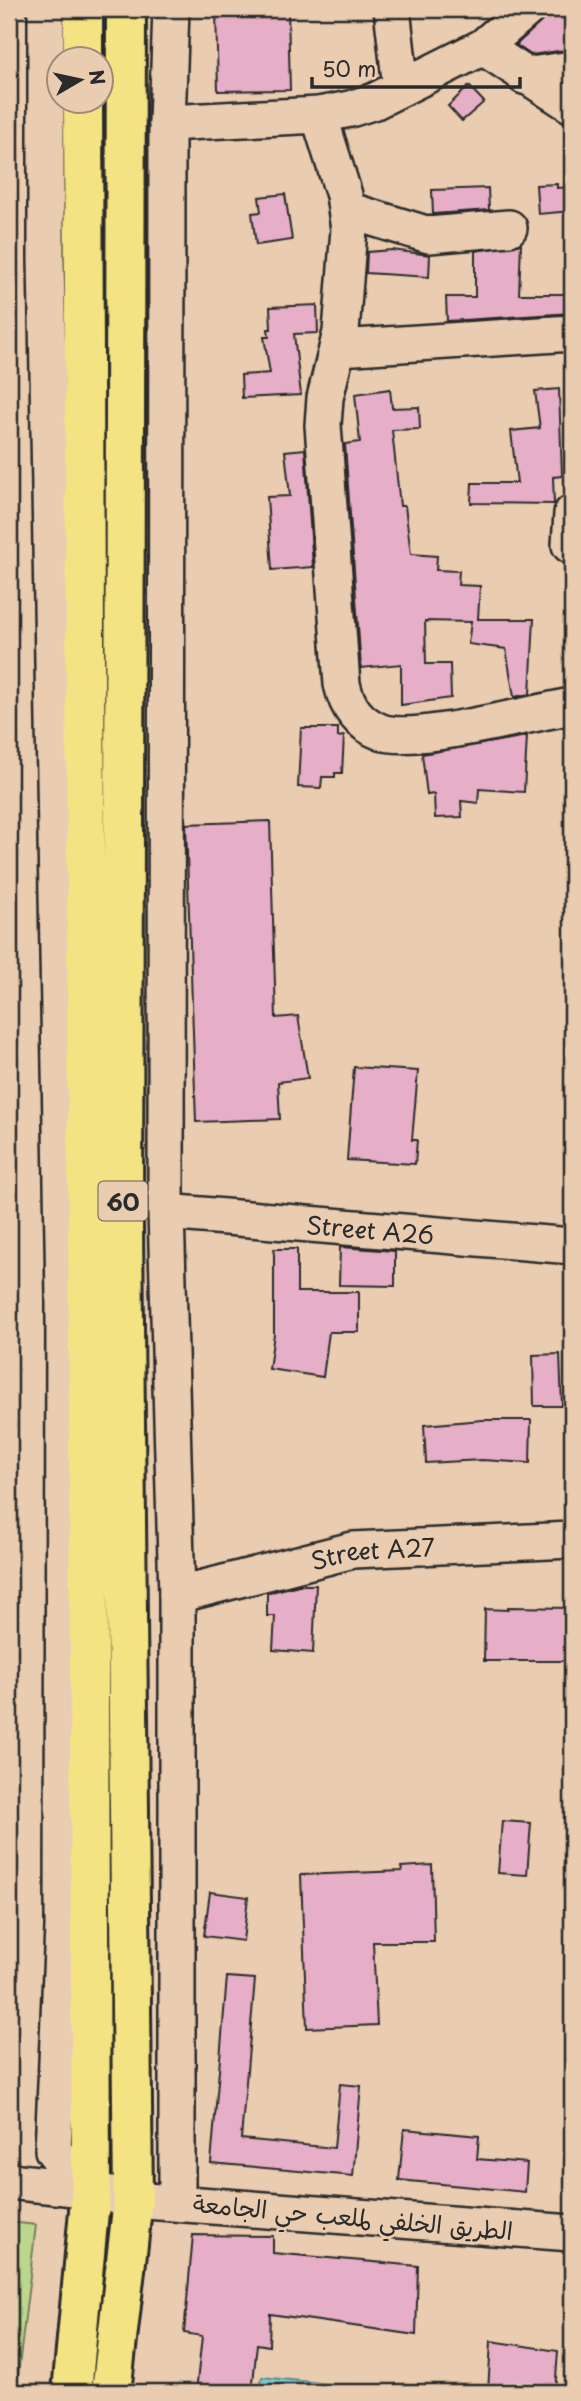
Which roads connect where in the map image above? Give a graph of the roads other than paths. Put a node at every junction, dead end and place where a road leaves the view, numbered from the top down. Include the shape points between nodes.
1 (46, 9) edge
2 (83, 9) edge
3 (126, 9) edge
4 (171, 9) edge
5 (392, 9) edge
6 (527, 9) edge
7 (83, 46) edge
8 (483, 47) junction
9 (572, 69) edge
10 (524, 76) junction
11 (401, 88) junction
12 (572, 105) edge
13 (319, 115) junction
14 (83, 116) edge
15 (167, 123) junction
16 (348, 210) junction
17 (509, 228) dead end
18 (572, 333) edge
19 (338, 348) junction
20 (572, 706) edge
21 (166, 1212) junction
22 (572, 1246) edge
23 (572, 1540) edge
24 (177, 1595) junction
25 (9, 2181) edge
26 (88, 2189) junction
27 (133, 2200) junction
28 (177, 2202) junction
29 (572, 2233) edge
30 (72, 2392) edge
31 (111, 2392) edge

1 - 26 street via 64,1299 64,1928 53,2150
2 - 7 main road
3 - 27 main road, 60 via 123,1227
4 - 15 street
5 - 11 street
6 - 8 street
8 - 10 street
8 - 11 street
9 - 10 street
10 - 12 street
11 - 13 street via 375,101
13 - 15 street
13 - 16 street
14 - 26 main road, 60
15 - 21 street
16 - 17 street via 429,235
16 - 19 street
18 - 19 street
19 - 20 street via 323,425 342,684 352,712 383,733 411,735
21 - 22 street, Street A26
21 - 24 street
23 - 24 street, Street A27 via 353,1550
24 - 28 street
25 - 26 street, الطريق الخلفي لملعب حي الجامعة
26 - 27 street, الطريق الخلفي لملعب حي الجامعة
26 - 30 main road, 60
27 - 28 street, الطريق الخلفي لملعب حي الجامعة
27 - 31 main road, 60
28 - 29 street, الطريق الخلفي لملعب حي الجامعة

